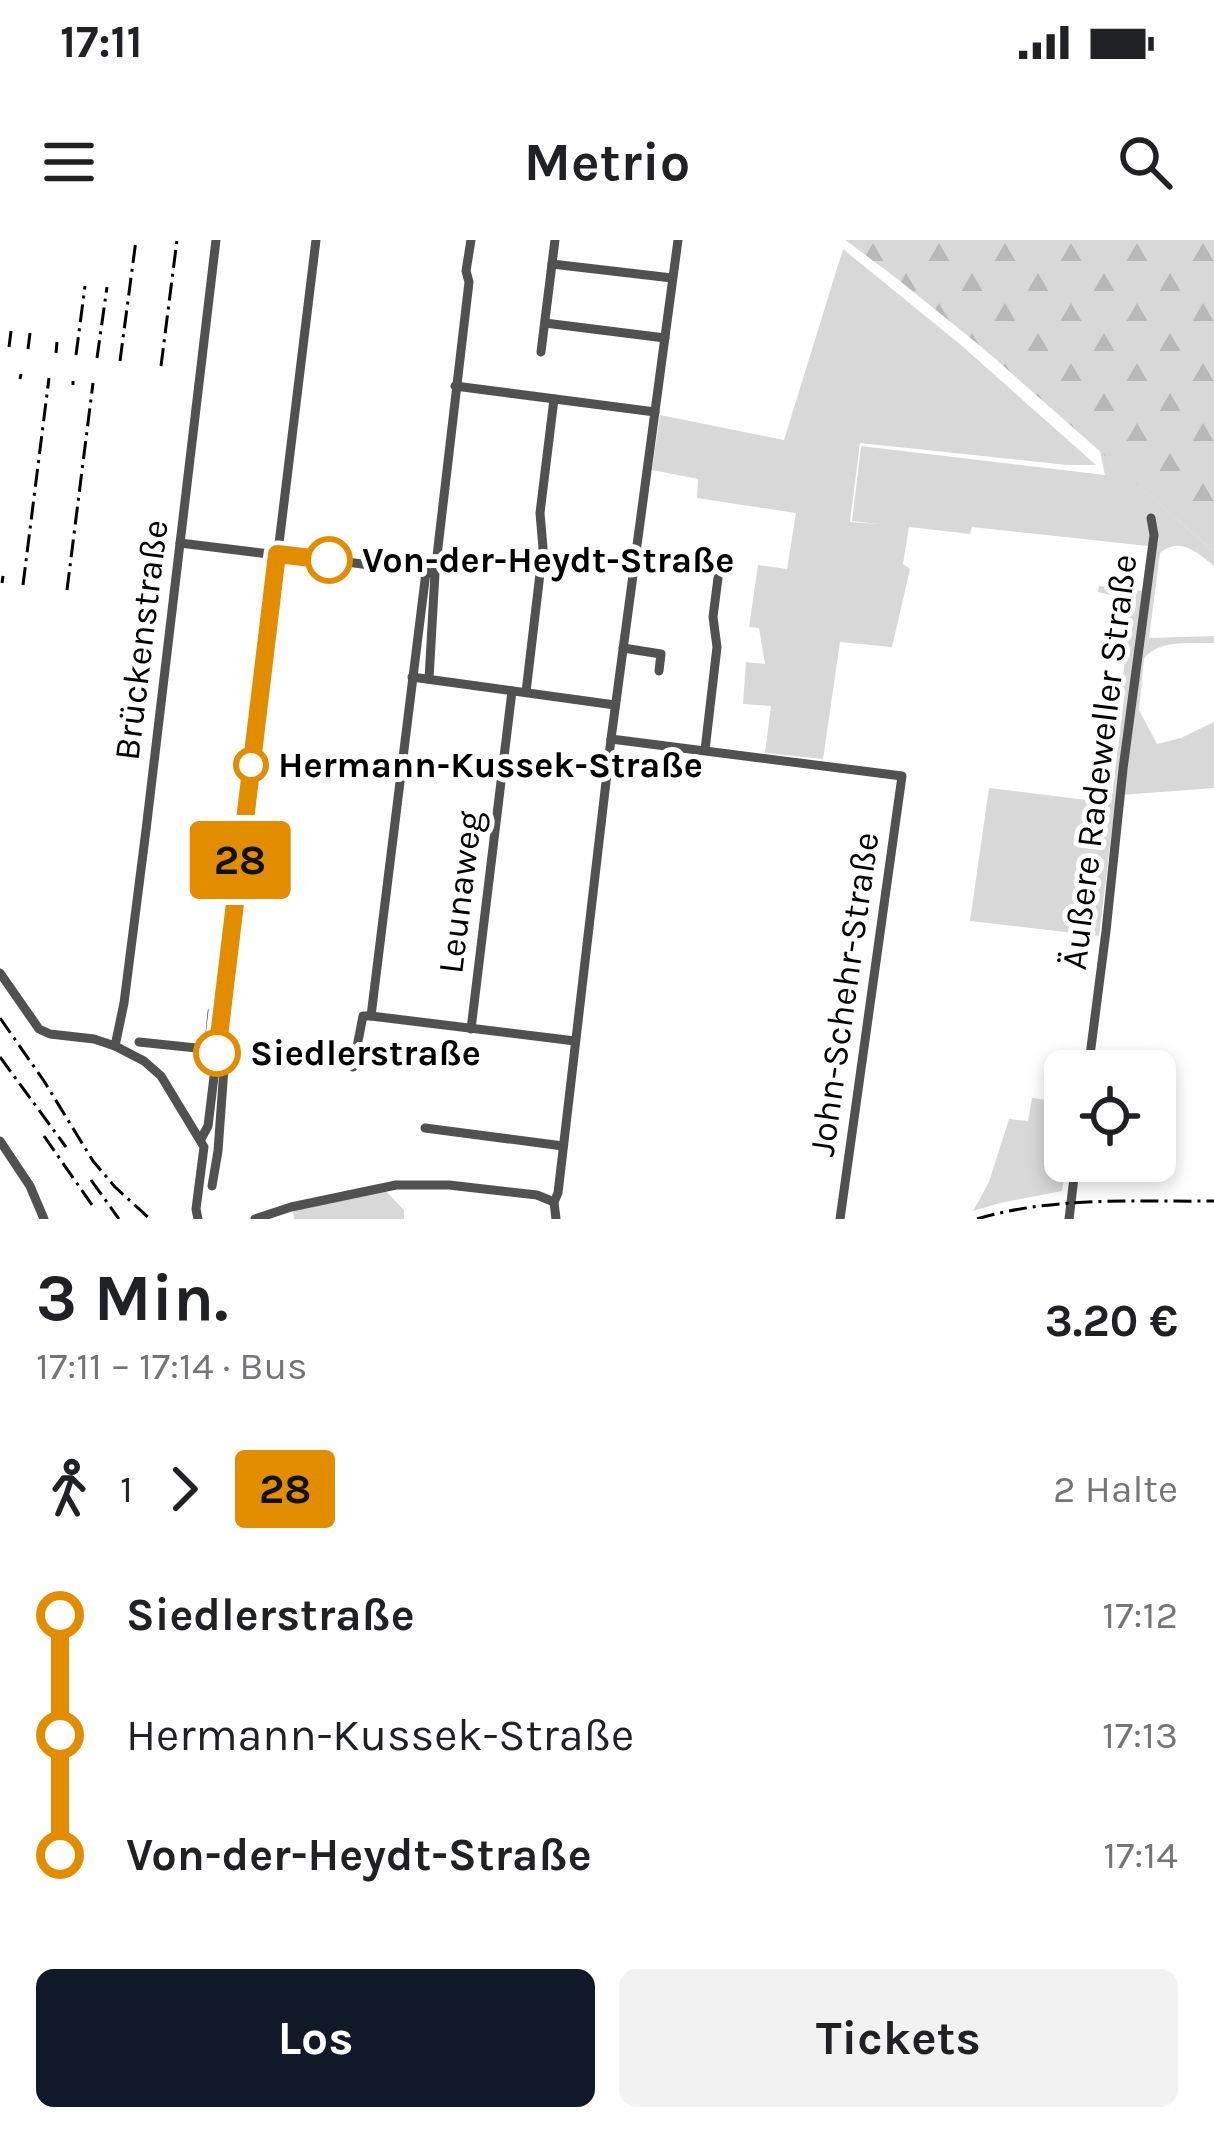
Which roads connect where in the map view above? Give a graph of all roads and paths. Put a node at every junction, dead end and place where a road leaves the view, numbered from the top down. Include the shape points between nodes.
1 (216, 240) edge
2 (316, 240) edge
3 (471, 240) edge
4 (555, 240) edge
5 (677, 240) edge
6 (552, 264) junction
7 (672, 278) junction
8 (545, 323) junction
9 (665, 338) junction
10 (541, 352) dead end
11 (454, 386) junction
12 (554, 399) junction
13 (655, 412) junction
14 (1151, 518) dead end
15 (180, 543) junction
16 (277, 554) junction
17 (430, 573) junction
18 (718, 578) dead end
19 (623, 648) junction
20 (659, 671) dead end
21 (412, 677) junction
22 (429, 680) junction
23 (512, 691) junction
24 (526, 692) junction
25 (615, 705) junction
26 (610, 739) junction
27 (706, 750) junction
28 (0, 974) edge
29 (223, 1004) junction
30 (371, 1016) junction
31 (471, 1029) junction
32 (574, 1041) junction
33 (139, 1042) dead end
34 (115, 1046) junction
35 (1091, 1050) edge
36 (353, 1067) dead end
37 (425, 1128) dead end
38 (201, 1139) junction
39 (0, 1141) edge
40 (563, 1146) junction
41 (1073, 1182) edge
42 (212, 1186) dead end
43 (554, 1202) junction
44 (44, 1219) edge
45 (198, 1219) edge
46 (255, 1219) edge
47 (556, 1219) edge
48 (840, 1219) edge
49 (1069, 1219) edge

1 - 15 street, Brückenstraße
2 - 16 street
3 - 11 street
4 - 6 street
5 - 7 street
6 - 7 street
6 - 8 street
7 - 9 street
8 - 9 street
8 - 10 street
9 - 13 street
11 - 12 street
11 - 17 street
12 - 13 street
12 - 24 street
13 - 19 street
14 - 35 street, Äußere Radeweller Straße
15 - 16 street
15 - 34 street, Brückenstraße
16 - 17 street
16 - 29 street
17 - 21 street
17 - 22 street
18 - 27 street
19 - 20 street via 662,654
19 - 25 street
21 - 22 street
21 - 30 street
22 - 23 street
23 - 24 street
23 - 31 street, Leunaweg
24 - 25 street
25 - 26 street
26 - 27 street
26 - 32 street
27 - 48 street, John-Schehr-Straße via 902,776
28 - 34 street via 39,1029
29 - 33 street via 212,1012 206,1049
29 - 38 street
29 - 42 street via 230,999
30 - 31 street
30 - 36 street via 363,1016
31 - 32 street
32 - 40 street
34 - 38 street via 153,1067
37 - 40 street
38 - 45 street
39 - 44 street
40 - 43 street
41 - 49 street
43 - 46 street via 396,1185
43 - 47 street

